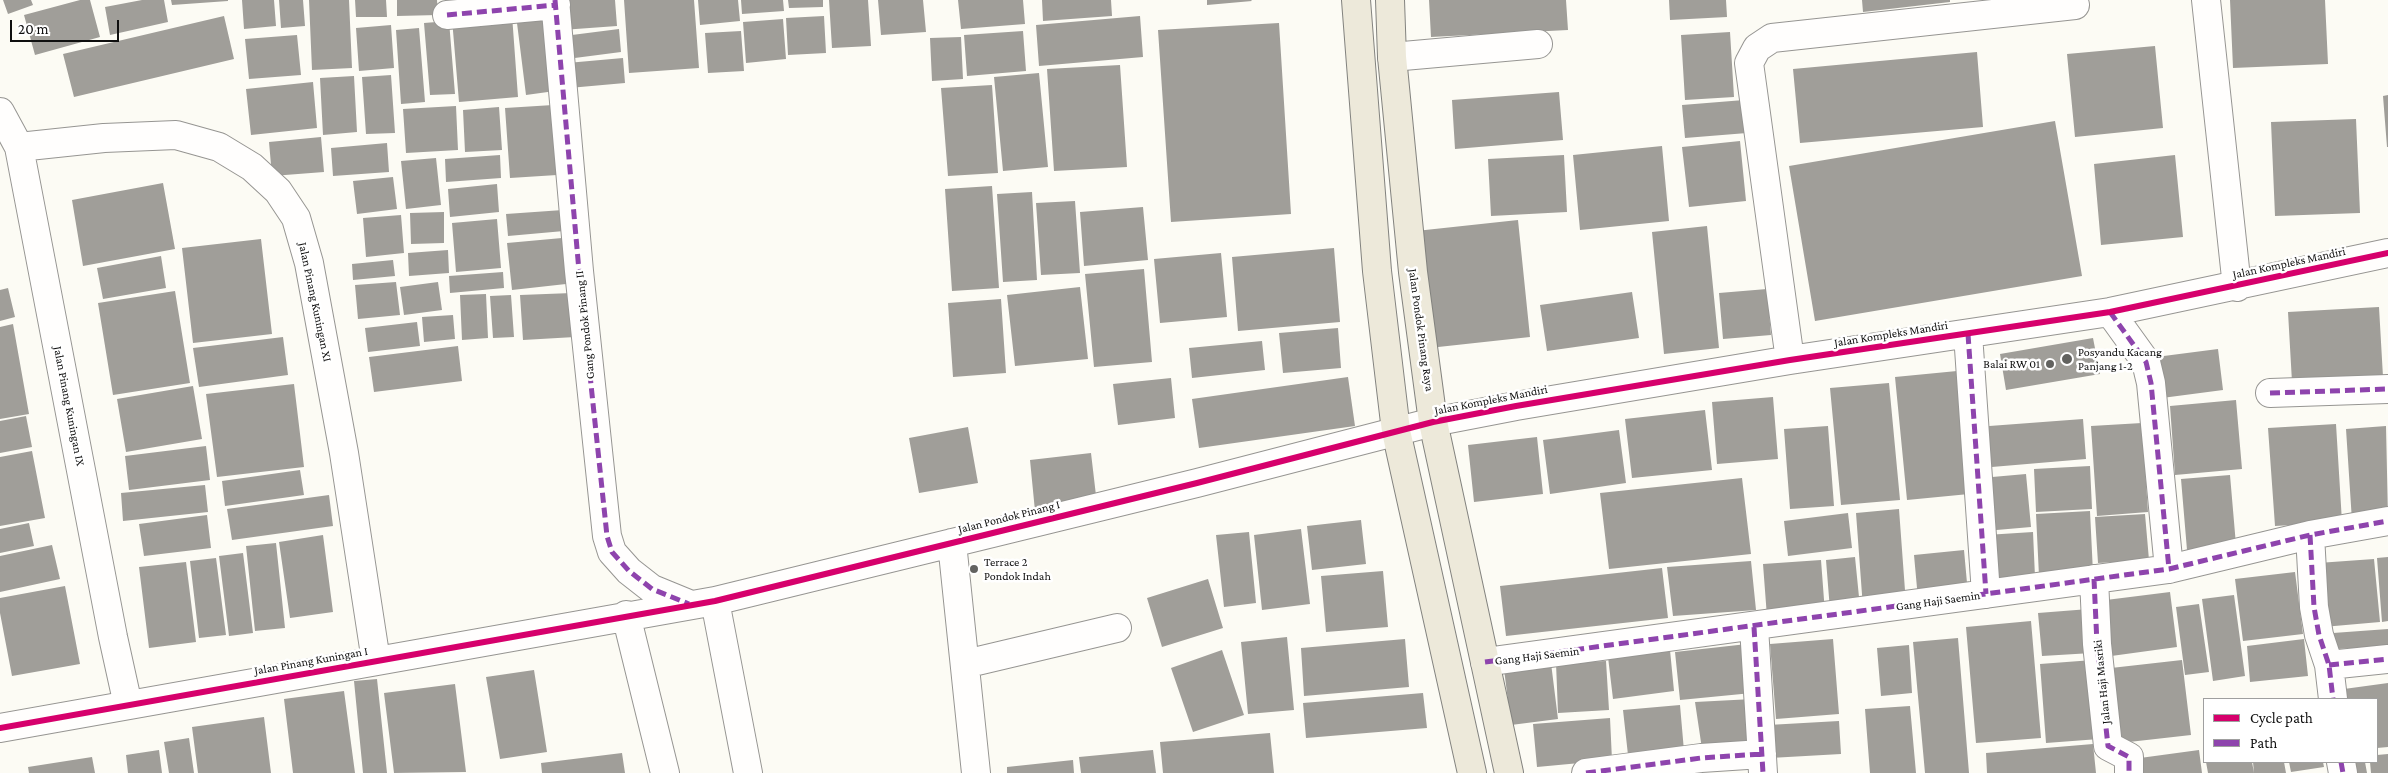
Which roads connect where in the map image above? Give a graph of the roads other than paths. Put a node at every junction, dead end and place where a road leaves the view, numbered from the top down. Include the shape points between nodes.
1 (1356, 0) edge
2 (1390, 0) edge
3 (2206, 0) edge
4 (556, 3) edge
5 (2076, 5) dead end
6 (447, 15) dead end
7 (1538, 44) dead end
8 (1392, 57) junction
9 (0, 112) edge
10 (19, 147) junction
11 (2388, 253) edge
12 (2237, 287) junction
13 (2110, 312) junction
14 (1968, 334) junction
15 (1790, 360) junction
16 (2388, 389) edge
17 (2270, 393) dead end
18 (1433, 422) junction
19 (1396, 431) junction
20 (2388, 521) edge
21 (2310, 535) junction
22 (952, 543) junction
23 (2170, 569) junction
24 (2094, 579) junction
25 (1986, 594) junction
26 (693, 605) junction
27 (634, 615) junction
28 (1754, 627) junction
29 (1117, 628) dead end
30 (2388, 659) edge
31 (376, 661) junction
32 (1485, 662) junction
33 (964, 664) junction
34 (2329, 666) junction
35 (2333, 698) edge
36 (128, 705) junction
37 (0, 728) edge
38 (1762, 763) edge
39 (665, 773) edge
40 (748, 773) edge
41 (976, 773) edge
42 (1472, 773) edge
43 (1509, 773) edge
44 (1586, 773) edge
45 (2129, 773) edge

1 - 19 main road via 1378,271
2 - 8 main road, Jalan Pondok Pinang Raya
3 - 12 street
4 - 6 street
4 - 26 street, Gang Pondok Pinang II via 579,271 607,536 612,552 652,589
5 - 15 street via 1772,38 1757,48 1749,63
7 - 8 street
8 - 18 main road, Jalan Pondok Pinang Raya via 1412,272
9 - 10 street, Jalan Pinang Kuningan IX
10 - 31 street, Jalan Pinang Kuningan XI via 176,135 219,147 252,167 278,191 296,218 309,263 344,453
10 - 36 street, Jalan Pinang Kuningan IX
11 - 12 street, Jalan Kompleks Mandiri
12 - 13 street, Jalan Kompleks Mandiri
13 - 14 street, Jalan Kompleks Mandiri
13 - 23 street via 2146,362 2151,383
14 - 15 street, Jalan Kompleks Mandiri
14 - 25 street
15 - 18 street, Jalan Kompleks Mandiri
16 - 17 street
18 - 19 street, Jalan Kompleks Mandiri
18 - 32 main road, Jalan Pondok Pinang Raya
19 - 22 street, Jalan Pondok Pinang I via 1197,484
19 - 42 main road
20 - 21 street, Gang Haji Saemin
21 - 23 street, Gang Haji Saemin
21 - 34 street via 2314,607
22 - 26 street, Jalan Pondok Pinang I
22 - 33 street
23 - 24 street, Gang Haji Saemin
24 - 25 street, Gang Haji Saemin
24 - 45 street, Jalan Haji Masriki via 2096,644 2108,746 2129,757
25 - 28 street, Gang Haji Saemin
26 - 27 street, Jalan Pondok Pinang I
26 - 40 street
27 - 31 street, Jalan Pinang Kuningan I
27 - 39 street
28 - 32 street, Gang Haji Saemin
28 - 38 street
29 - 33 street
30 - 34 street
31 - 36 street, Jalan Pinang Kuningan I
32 - 43 main road, Jalan Pondok Pinang Raya
33 - 41 street
34 - 35 street
36 - 37 street, Jalan Pinang Kuningan I
38 - 44 street via 1701,758

